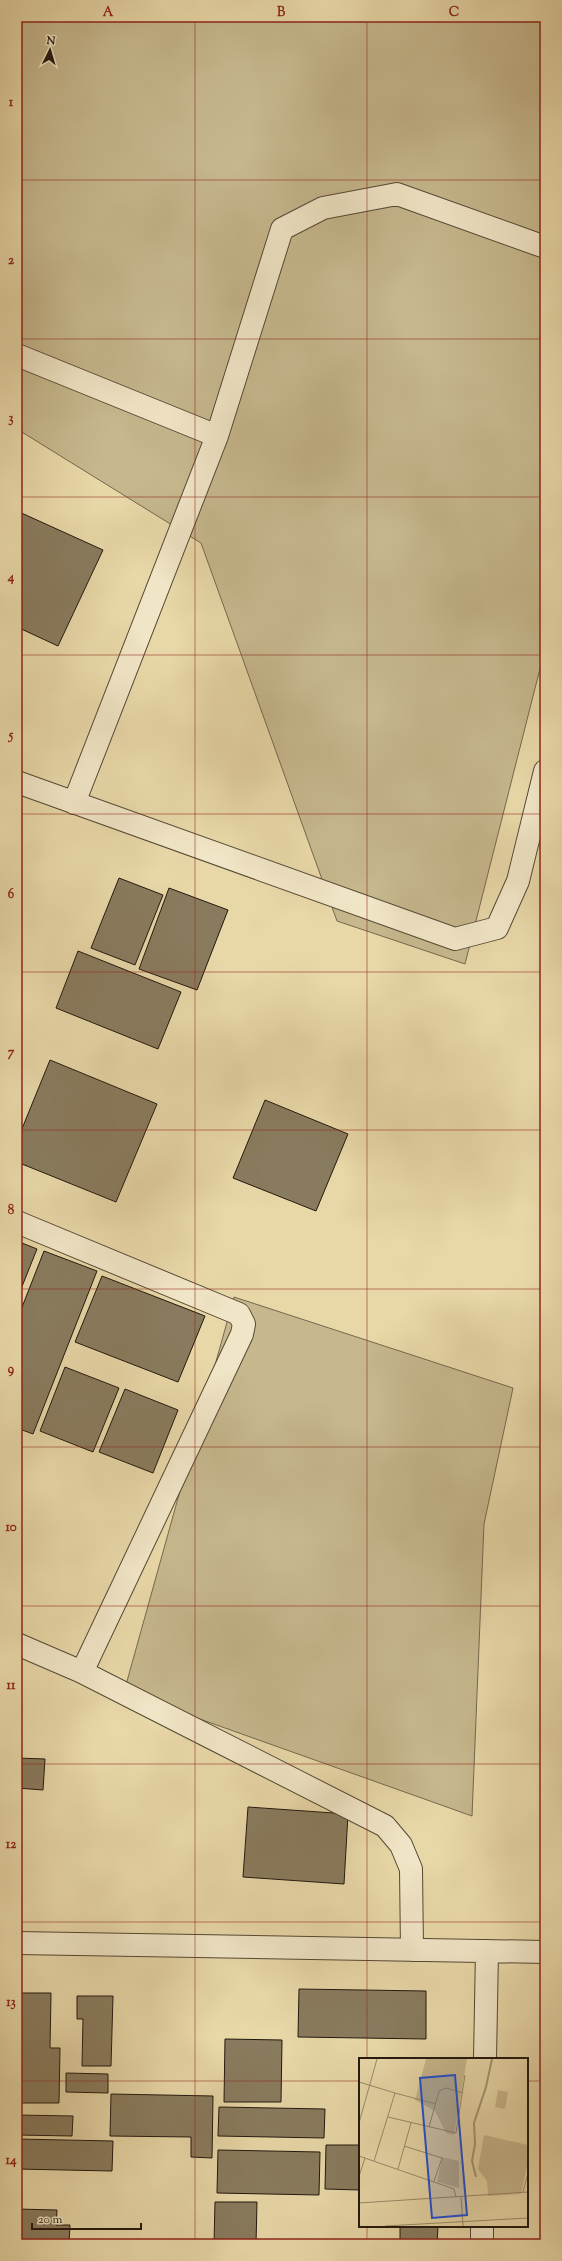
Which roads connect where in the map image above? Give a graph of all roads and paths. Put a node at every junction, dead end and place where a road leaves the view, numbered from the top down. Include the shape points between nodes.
1 (545, 247) edge
2 (17, 355) edge
3 (217, 436) junction
4 (545, 771) edge
5 (17, 782) edge
6 (74, 803) junction
7 (17, 1222) edge
8 (17, 1644) edge
9 (82, 1672) junction
10 (17, 1943) edge
11 (412, 1950) junction
12 (487, 1951) junction
13 (545, 1952) edge
14 (485, 2058) edge
15 (482, 2227) edge
16 (482, 2244) edge

1 - 3 street via 397,194 323,208 282,229
2 - 3 street
3 - 6 street
4 - 6 street via 518,881 497,928 455,938
5 - 6 street
7 - 9 street via 239,1314 244,1324 242,1334
8 - 9 street
9 - 11 street via 385,1826 401,1845 411,1869
10 - 11 street
11 - 12 street
12 - 13 street
12 - 14 street
15 - 16 street

